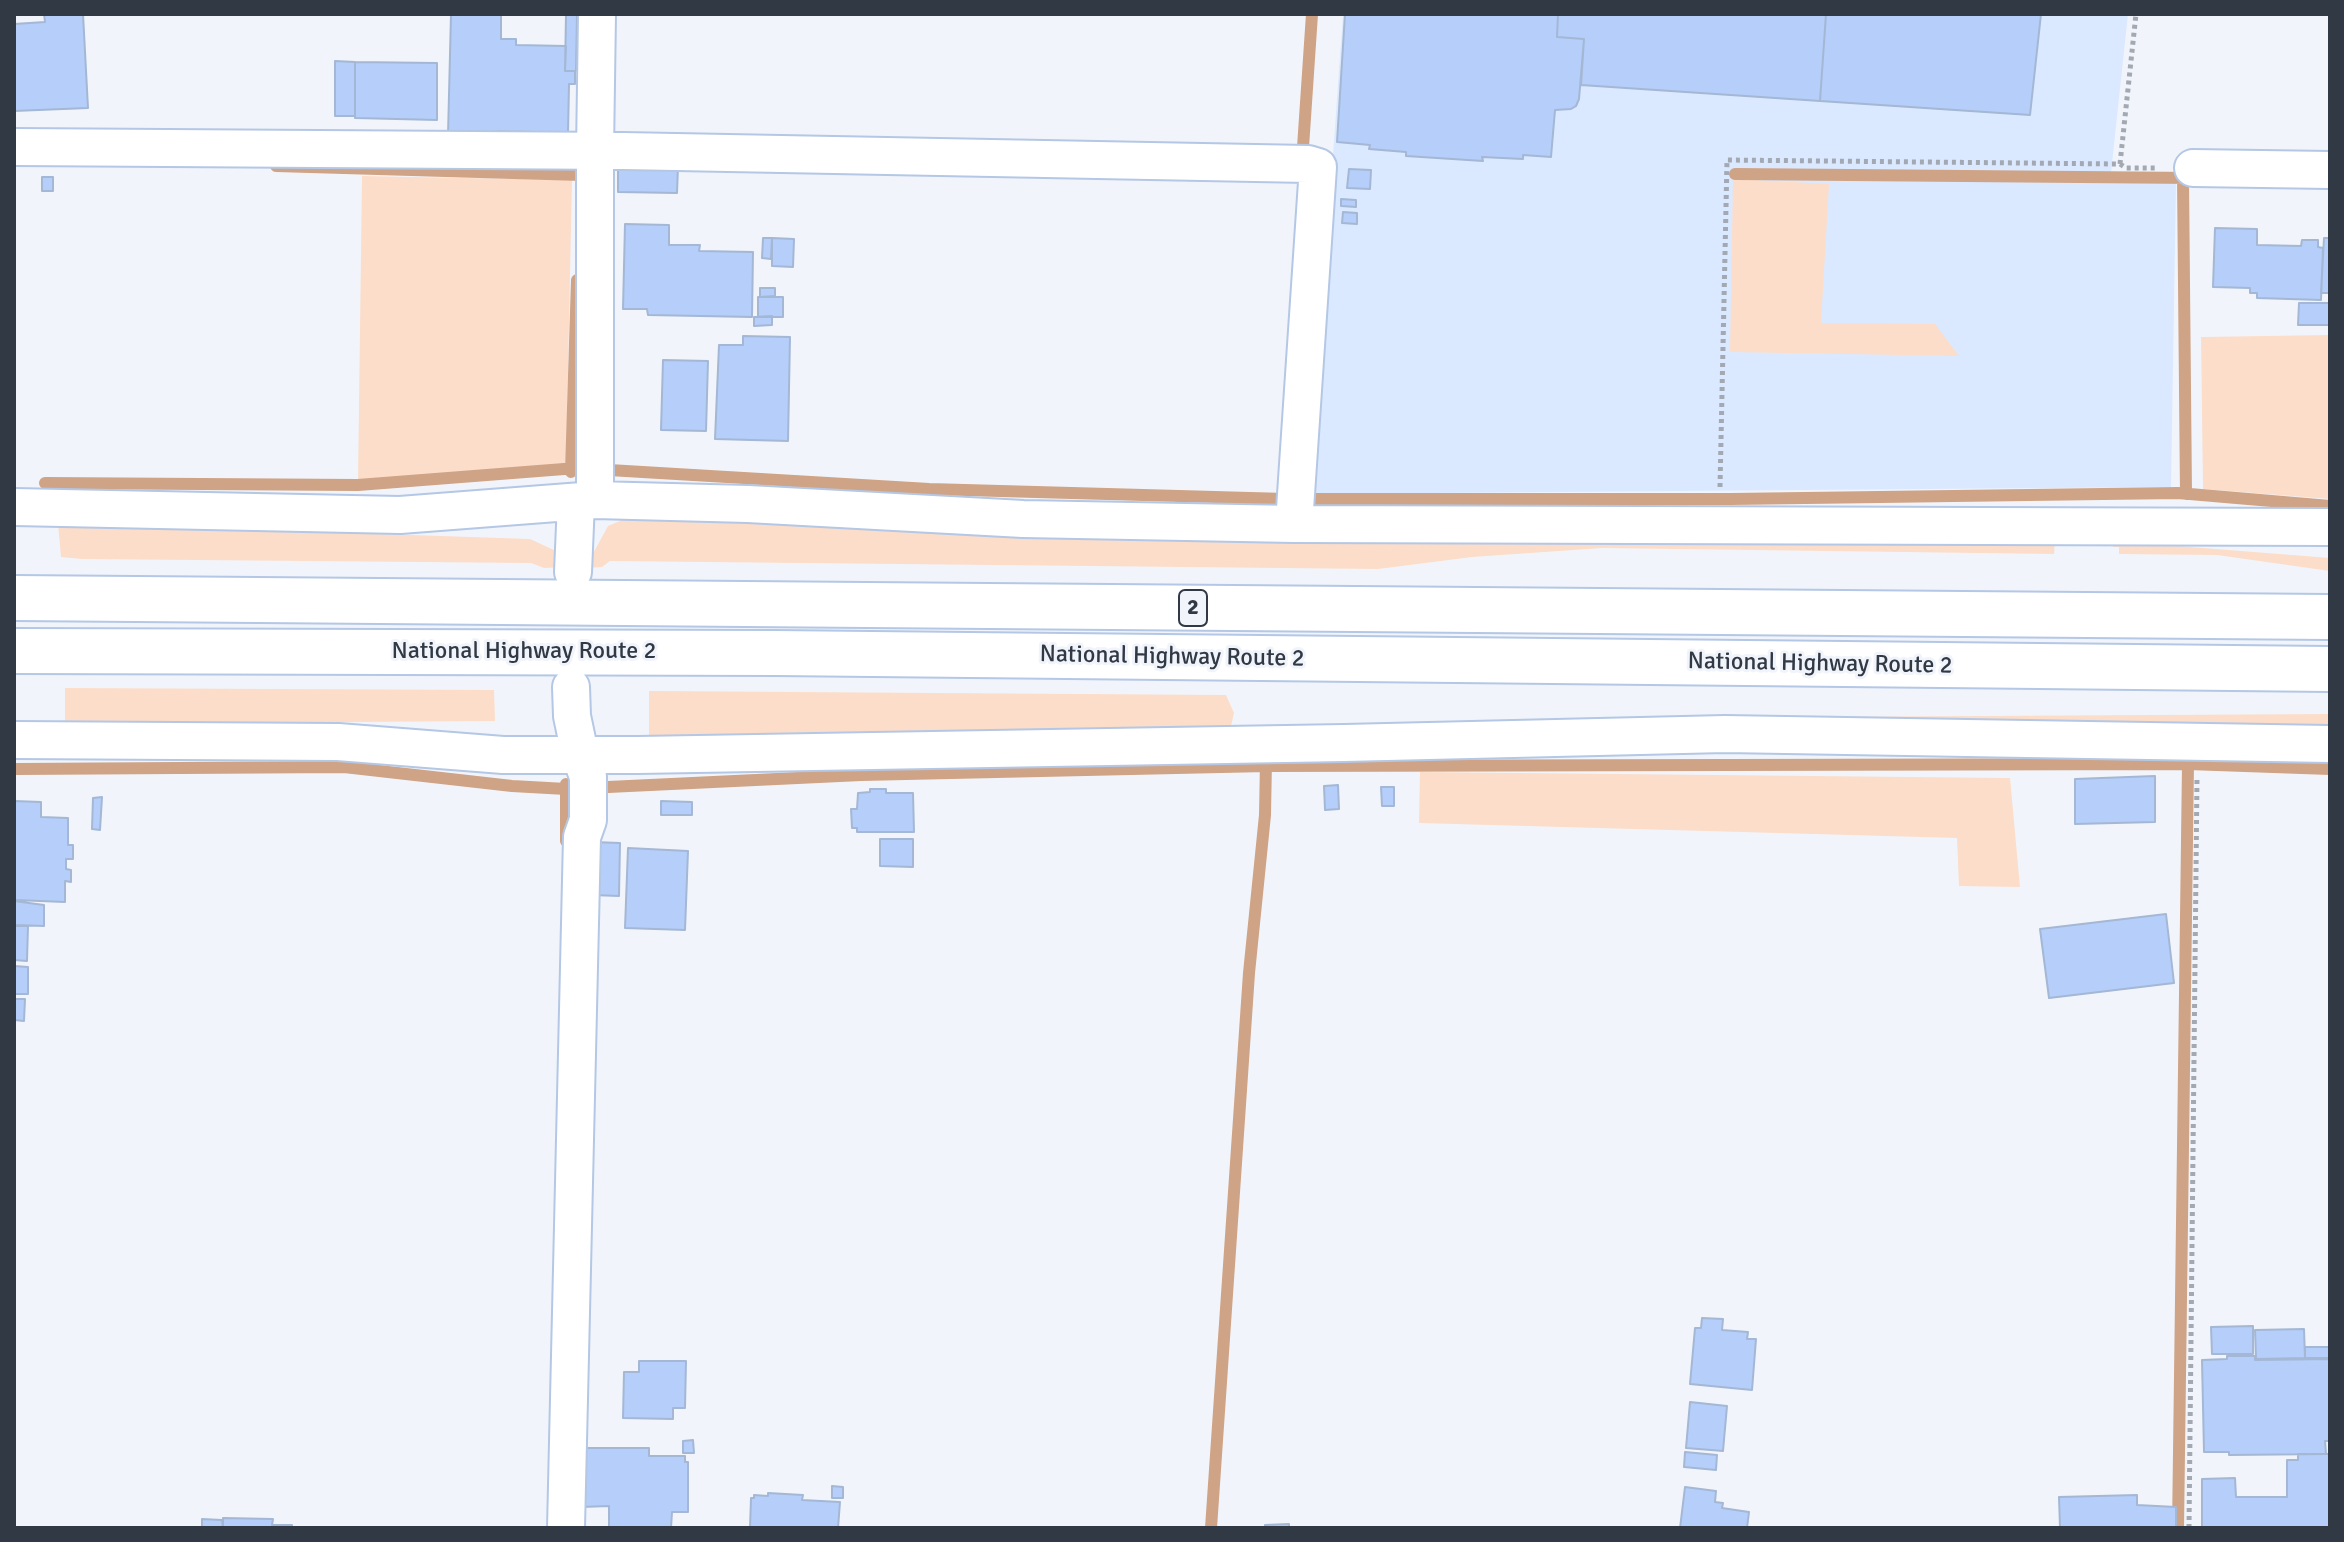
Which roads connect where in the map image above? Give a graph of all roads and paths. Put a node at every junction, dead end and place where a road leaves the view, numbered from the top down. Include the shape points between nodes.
1 (597, 14) edge
2 (2136, 14) edge
3 (14, 147) edge
4 (595, 152) junction
5 (2120, 164) junction
6 (2193, 168) joint
7 (2330, 170) edge
8 (1720, 495) dead end
9 (586, 501) junction
10 (14, 507) edge
11 (1294, 524) junction
12 (2330, 527) edge
13 (573, 572) dead end
14 (35, 599) edge
15 (2330, 617) edge
16 (35, 651) edge
17 (2330, 669) edge
18 (571, 687) dead end
19 (14, 740) edge
20 (2330, 744) edge
21 (2202, 769) dead end
22 (585, 776) junction
23 (566, 1528) edge
24 (2189, 1528) edge

1 - 4 street
2 - 5 path
3 - 4 street
4 - 9 street
4 - 11 street via 1318,167
5 - 6 path
5 - 8 path via 1727,160
6 - 7 street
9 - 10 street via 400,515
9 - 11 street
9 - 13 street
11 - 12 street
14 - 15 highway, National Highway Route 2 / 2
16 - 17 highway, National Highway Route 2 / 2
18 - 22 street
19 - 22 street via 338,742 503,755
20 - 22 street via 1725,734 1312,743
21 - 24 path via 2197,775
22 - 23 street via 588,820 582,837

